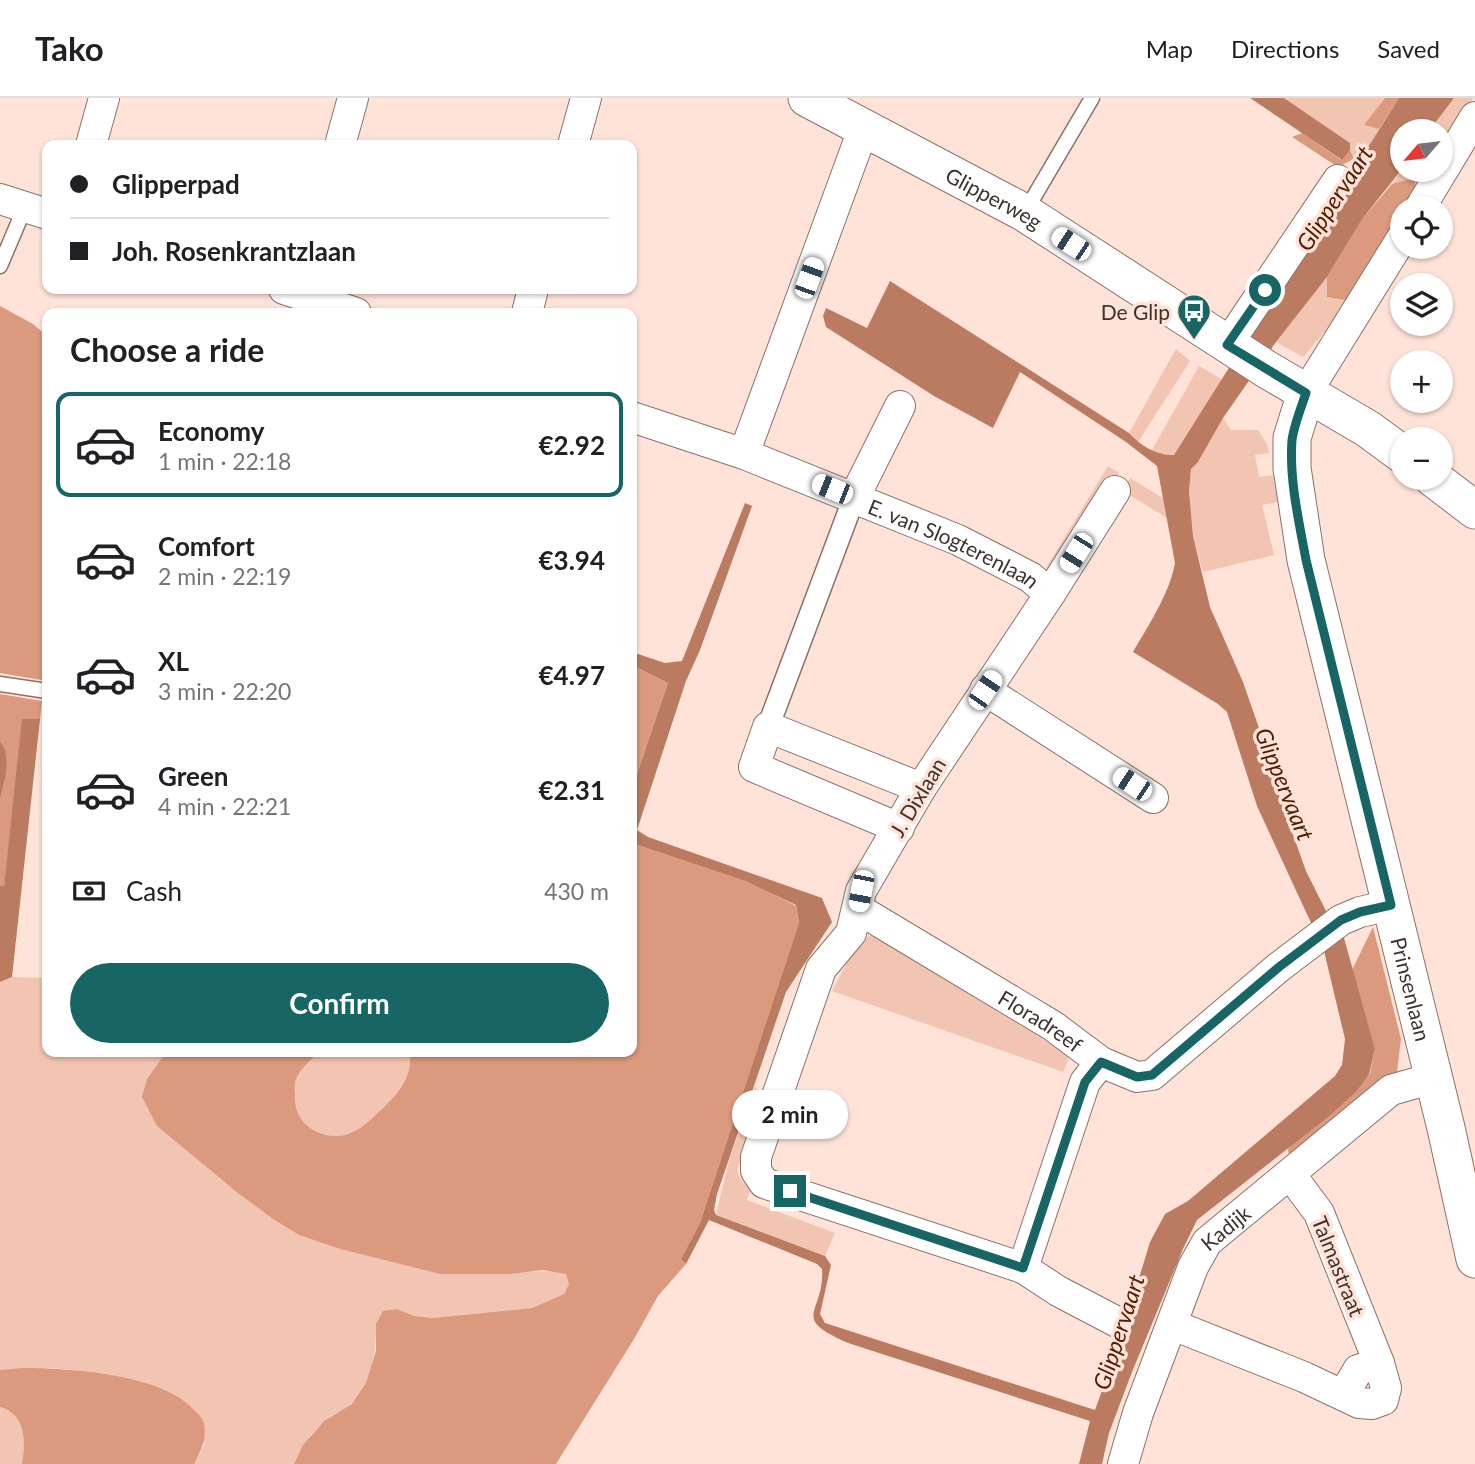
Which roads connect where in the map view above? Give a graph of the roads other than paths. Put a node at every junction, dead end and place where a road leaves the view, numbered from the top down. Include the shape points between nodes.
1 (104, 98) edge
2 (353, 98) edge
3 (586, 98) edge
4 (809, 98) edge
5 (1090, 99) edge
6 (1475, 117) edge
7 (864, 127) junction
8 (92, 140) edge
9 (341, 140) edge
10 (574, 140) edge
11 (1338, 180) dead end
12 (1427, 196) edge
13 (24, 207) edge
14 (1025, 214) junction
15 (1390, 257) edge
16 (0, 266) edge
17 (305, 294) edge
18 (343, 308) edge
19 (1227, 345) junction
20 (1306, 393) junction
21 (900, 406) dead end
22 (637, 419) edge
23 (1390, 445) edge
24 (744, 454) junction
25 (1449, 490) edge
26 (1115, 491) dead end
27 (854, 498) junction
28 (1475, 510) edge
29 (1050, 594) junction
30 (0, 684) edge
31 (42, 690) edge
32 (985, 690) junction
33 (768, 727) junction
34 (921, 788) junction
35 (1153, 798) dead end
36 (899, 828) junction
37 (1391, 905) junction
38 (858, 909) junction
39 (1101, 1062) junction
40 (1433, 1078) junction
41 (1290, 1174) junction
42 (1475, 1256) edge
43 (1023, 1268) junction
44 (1117, 1322) dead end
45 (1172, 1325) junction
46 (1123, 1464) edge

1 - 8 street
2 - 9 street
3 - 10 street
4 - 7 street, Glipperweg
5 - 14 lane
6 - 12 street
7 - 14 street, Glipperweg
7 - 24 street
11 - 19 street
13 - 16 lane
14 - 19 street, Glipperweg
15 - 20 street
17 - 18 street
19 - 20 street, Glipperweg
20 - 23 street, Glipperweg
20 - 37 street, Prinsenlaan via 1292,438 1297,512
21 - 27 street, E. van Slogterenlaan
22 - 24 street, E. van Slogterenlaan
24 - 27 street, E. van Slogterenlaan
25 - 28 street
26 - 29 street, J. Dixlaan
27 - 29 street, E. van Slogterenlaan via 958,540 1030,577
27 - 33 street, E. van Slogterenlaan
29 - 32 street, J. Dixlaan
30 - 31 lane
32 - 34 street, J. Dixlaan
32 - 35 street
33 - 34 street
33 - 36 street, E. van Slogterenlaan via 754,767
34 - 36 street, J. Dixlaan
36 - 38 street, J. Dixlaan via 861,891
37 - 39 street, Floradreef via 1341,920 1152,1075 1137,1077
37 - 40 street, Prinsenlaan
38 - 39 street, Floradreef via 1054,1026
38 - 43 street, J. Dixlaan via 851,933 821,969 755,1157 756,1171 764,1183
39 - 43 street via 1085,1082
40 - 41 street, Kadijk via 1391,1090
40 - 42 street, Prinsenlaan
41 - 45 street, Kadijk via 1207,1242
41 - 45 street, Talmastraat via 1319,1213 1379,1363 1387,1388 1383,1400 1359,1403
43 - 44 street
45 - 46 street, Kadijk

